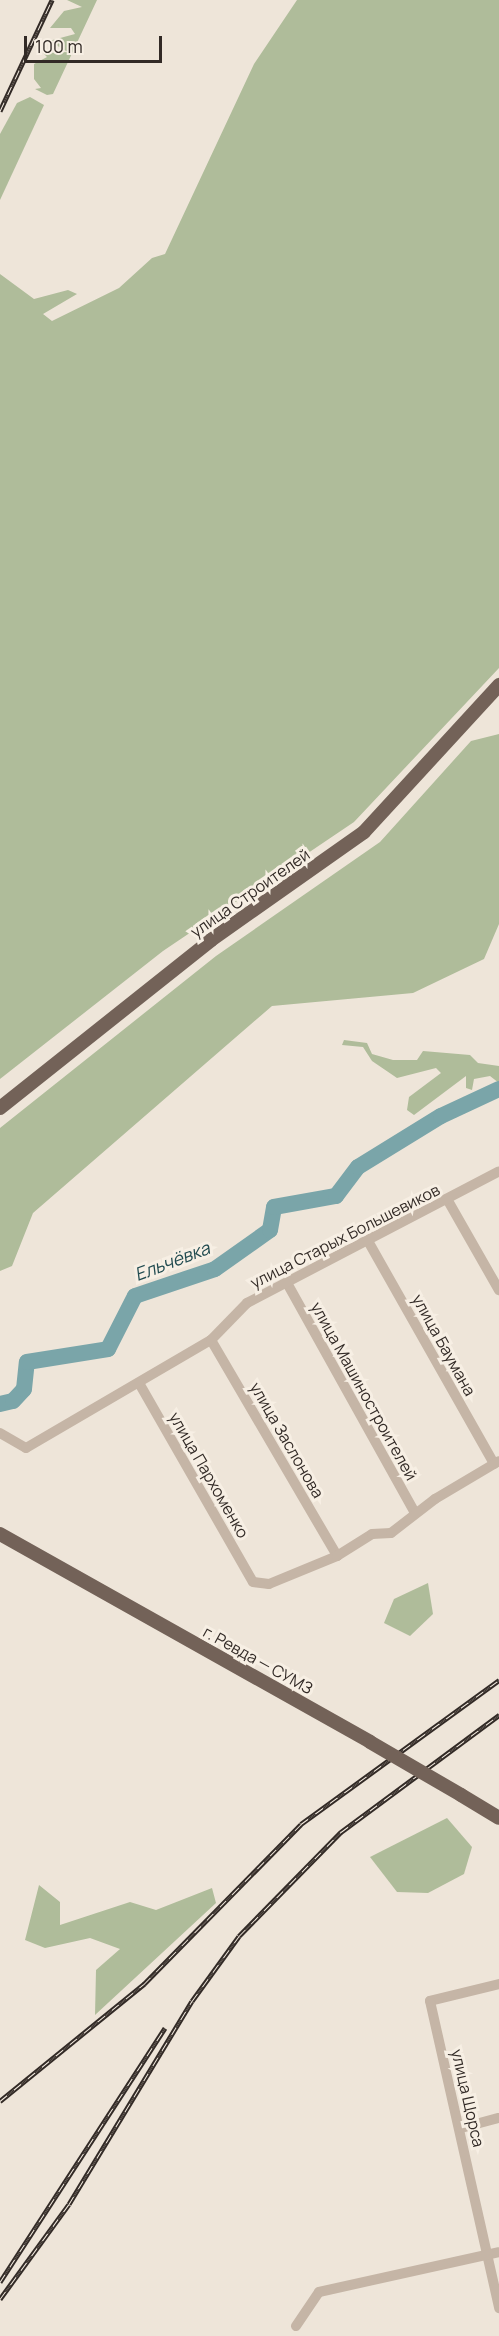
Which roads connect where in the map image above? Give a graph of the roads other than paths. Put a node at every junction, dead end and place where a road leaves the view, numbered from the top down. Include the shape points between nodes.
1 (499, 685) edge
2 (0, 1108) edge
3 (499, 1171) edge
4 (447, 1199) junction
5 (368, 1240) junction
6 (287, 1283) junction
7 (499, 1290) edge
8 (211, 1340) junction
9 (139, 1383) junction
10 (0, 1433) edge
11 (496, 1463) edge
12 (415, 1513) junction
13 (0, 1534) edge
14 (337, 1556) junction
15 (499, 1818) edge
16 (499, 1984) edge
17 (499, 2118) edge
18 (461, 2128) junction
19 (499, 2252) edge
20 (486, 2255) junction
21 (499, 2308) edge
22 (296, 2326) dead end

1 - 2 main road, улица Строителей via 364,832 211,940
3 - 4 street, улица Старых Большевиков
4 - 5 street, улица Старых Большевиков
4 - 7 street
5 - 6 street, улица Старых Большевиков
5 - 11 street, улица Баумана
6 - 8 street, улица Старых Большевиков via 247,1303
6 - 12 street, улица Машиностроителей
8 - 9 street, улица Старых Большевиков
8 - 14 street, улица Заслонова
9 - 10 street, улица Старых Большевиков via 26,1448
9 - 14 street, улица Пархоменко via 253,1582 268,1584
11 - 12 street
12 - 14 street via 400,1529 372,1534
13 - 15 main road, г. Ревда — СУМЗ, bridge
16 - 18 street, улица Щорса via 430,2001
17 - 18 street
18 - 20 street, улица Щорса
19 - 20 street
20 - 21 street, улица Щорса
20 - 22 street via 319,2292

